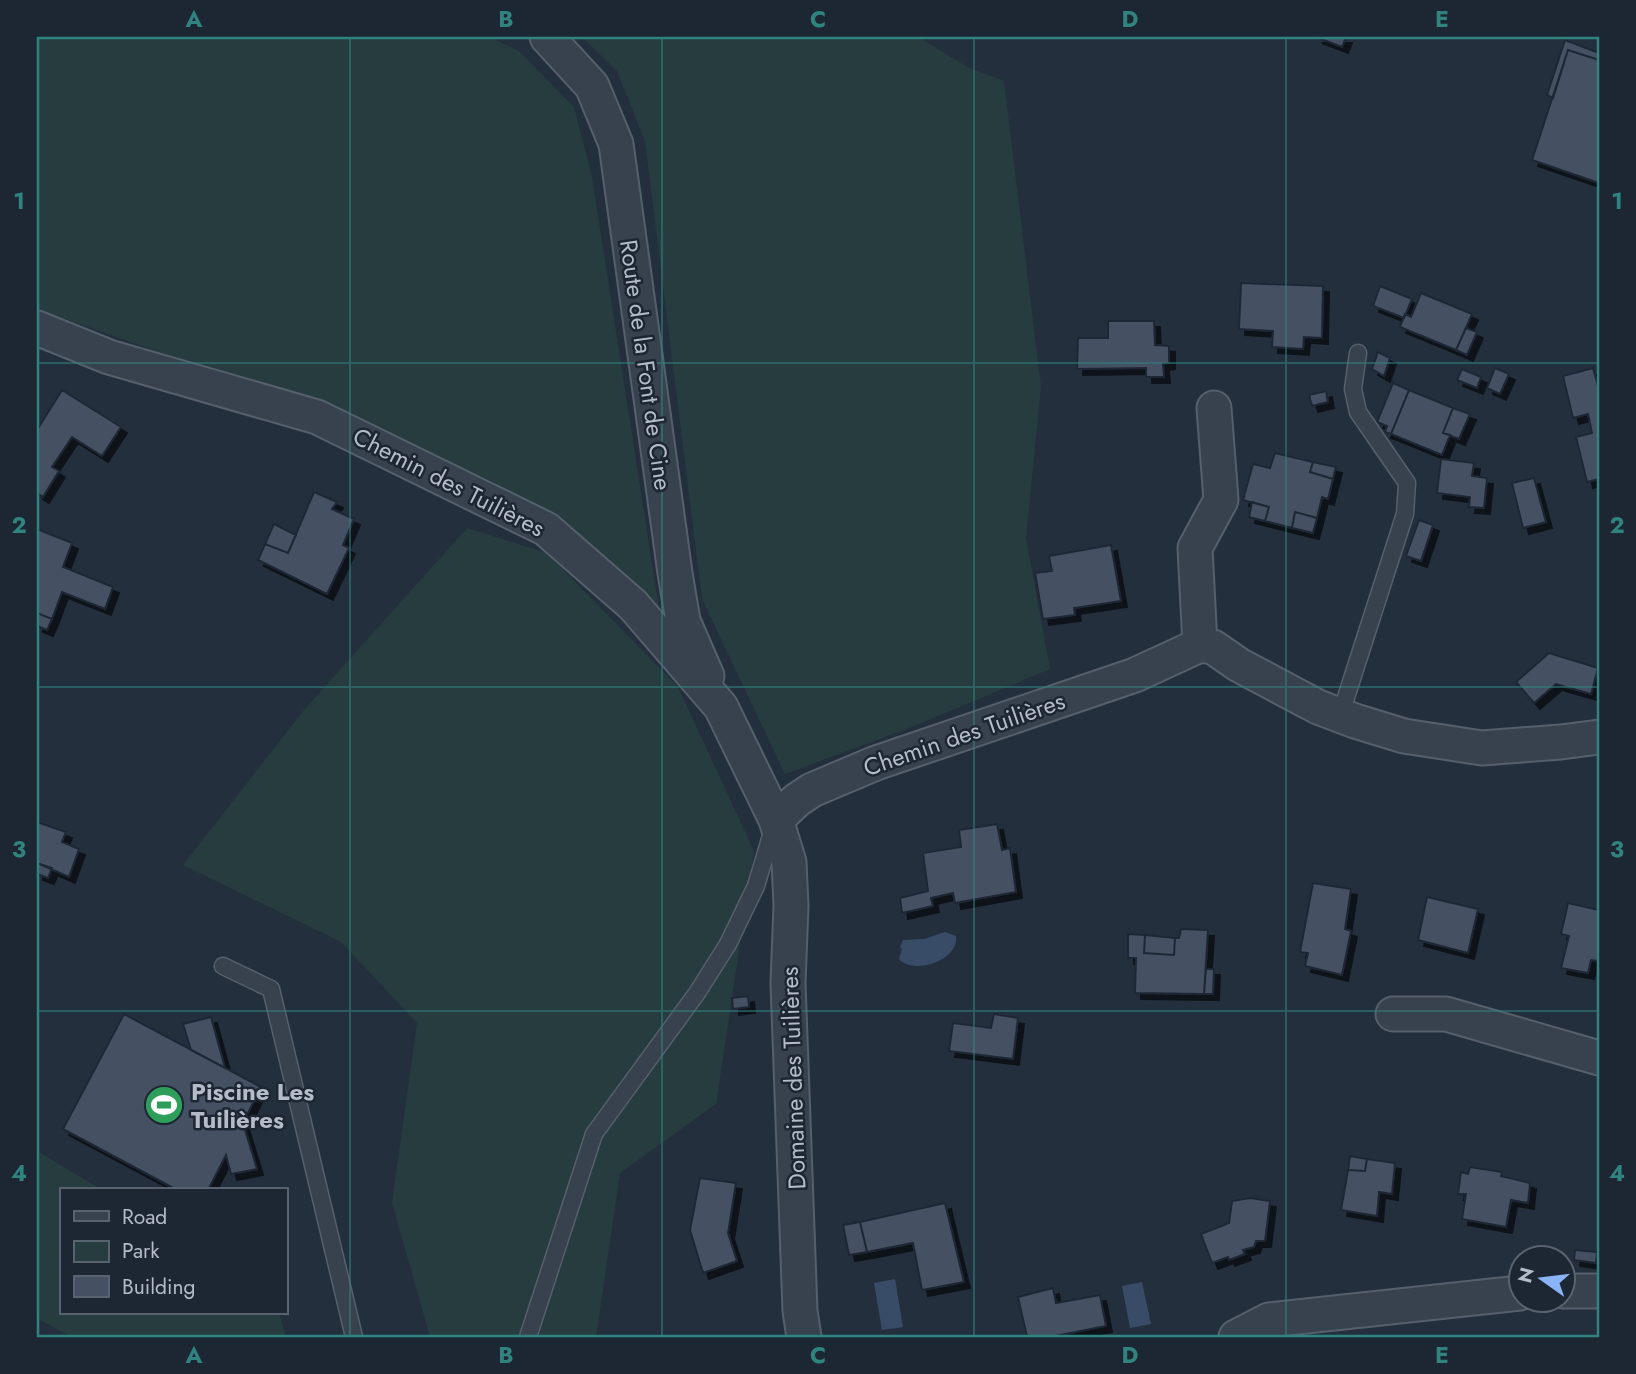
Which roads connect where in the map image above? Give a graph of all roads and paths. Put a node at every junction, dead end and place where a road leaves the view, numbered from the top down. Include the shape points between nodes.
1 (547, 37) edge
2 (37, 328) edge
3 (1358, 353) dead end
4 (1214, 408) dead end
5 (1200, 645) junction
6 (721, 707) junction
7 (1340, 716) junction
8 (1599, 737) edge
9 (775, 820) junction
10 (223, 966) dead end
11 (1393, 1014) dead end
12 (1599, 1058) edge
13 (1599, 1291) edge
14 (1576, 1292) edge
15 (1506, 1295) edge
16 (354, 1337) edge
17 (528, 1337) edge
18 (804, 1337) edge
19 (1236, 1337) edge

1 - 6 street, Route de la Font de Cine via 592,86 616,144 683,621
2 - 6 street, Chemin des Tuilières via 109,357 317,417 547,528 633,605
3 - 7 lane via 1353,389 1358,412 1407,483 1405,514
4 - 5 street via 1221,500 1195,548
5 - 7 street via 1213,647
5 - 9 street, Chemin des Tuilières via 1135,675 863,768 813,790
6 - 9 street, Chemin des Tuilières
7 - 8 street via 1404,736 1482,748
9 - 17 lane via 756,886 728,944 594,1134
9 - 18 street, Domaine des Tuilières via 789,862 788,983
10 - 16 lane via 271,989
11 - 12 street via 1446,1014
13 - 14 street
15 - 19 street via 1269,1320

